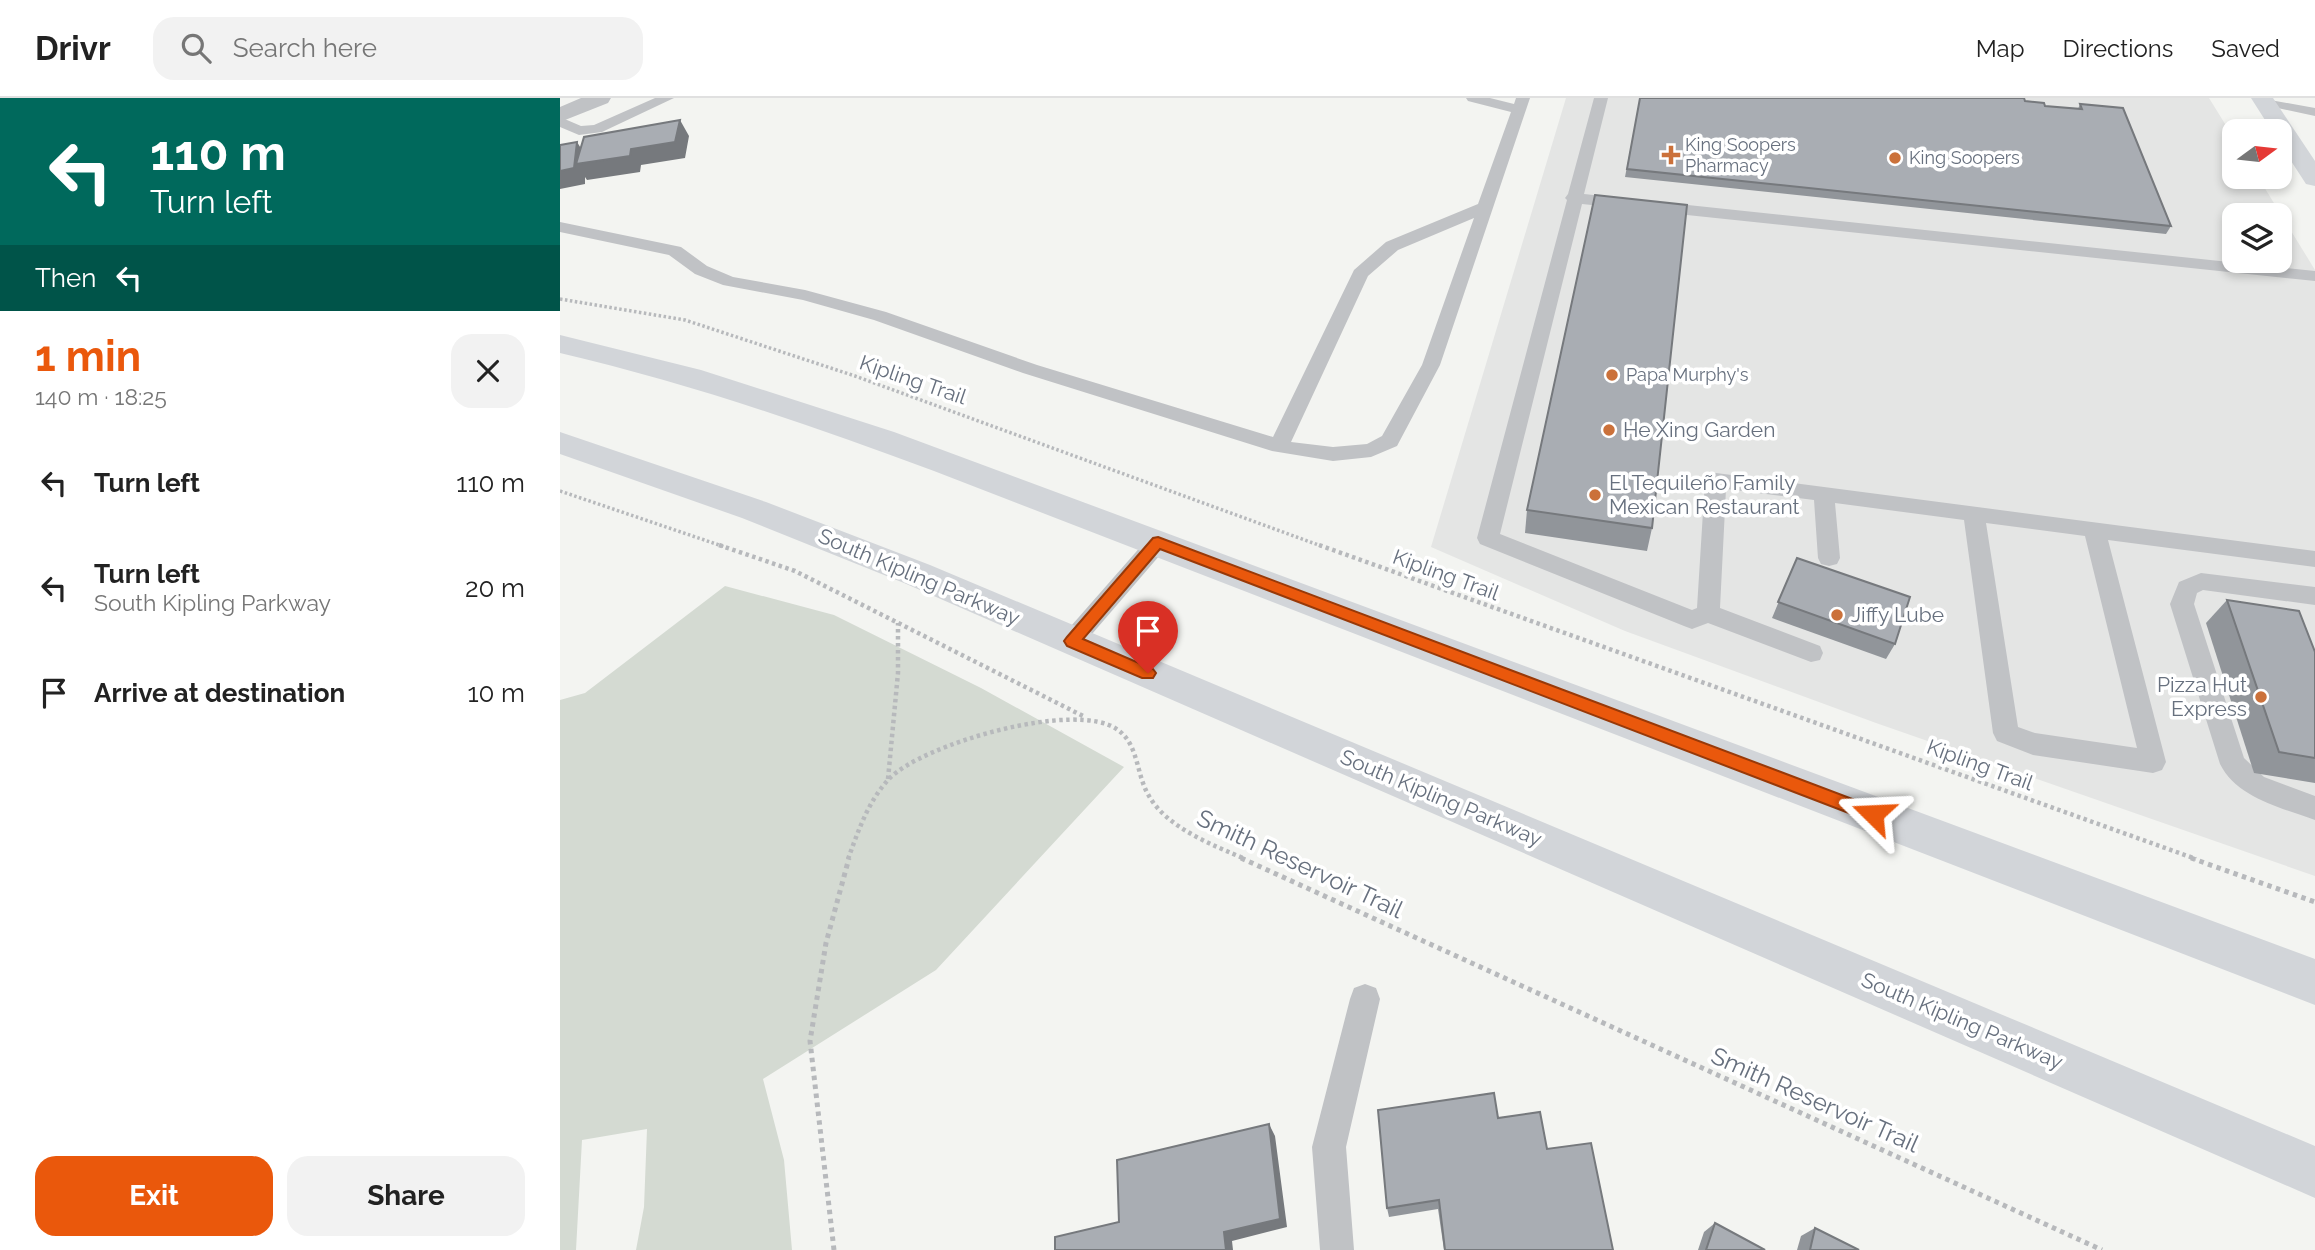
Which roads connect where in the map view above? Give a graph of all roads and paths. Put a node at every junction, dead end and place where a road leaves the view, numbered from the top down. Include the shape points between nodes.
1 (600, 98) edge
2 (667, 98) edge
3 (1472, 98) edge
4 (1601, 98) edge
5 (2263, 99) edge
6 (1521, 104) edge
7 (2315, 112) edge
8 (560, 115) edge
9 (560, 121) edge
10 (2313, 171) edge
11 (1573, 198) junction
12 (1486, 207) junction
13 (560, 227) edge
14 (2315, 276) edge
15 (560, 299) edge
16 (560, 344) edge
17 (560, 443) edge
18 (1279, 446) junction
19 (560, 491) edge
20 (1824, 494) junction
21 (1974, 514) junction
22 (2094, 529) junction
23 (1158, 542) junction
24 (1829, 558) dead end
25 (2315, 559) edge
26 (2315, 596) edge
27 (1708, 613) junction
28 (898, 624) junction
29 (1072, 641) junction
30 (1811, 653) dead end
31 (1087, 718) junction
32 (888, 779) junction
33 (2315, 808) edge
34 (2315, 902) edge
35 (2315, 982) edge
36 (1365, 999) dead end
37 (2315, 1171) edge
38 (834, 1250) edge
39 (1336, 1250) edge
40 (2102, 1250) edge

1 - 8 street
2 - 9 lane via 597,129 579,131
3 - 6 lane
4 - 11 lane
5 - 7 lane
5 - 10 main road
6 - 12 lane
11 - 14 lane
11 - 27 lane via 1488,538 1692,621
12 - 18 lane via 1392,246 1360,274
12 - 18 lane via 1431,365 1390,441 1371,450 1333,454
13 - 18 lane via 675,251 701,270 729,281 805,295 880,316 1030,369
15 - 34 path, Kipling Trail via 685,320 855,376
16 - 23 main road via 652,367 881,440
17 - 29 main road, South Kipling Parkway via 754,510
19 - 28 path via 795,571
20 - 21 lane
20 - 24 lane
20 - 27 lane via 1716,480
21 - 22 lane
21 - 22 lane via 2006,733 2033,744 2152,762
22 - 25 lane
23 - 29 lane
23 - 35 main road
26 - 33 lane via 2201,581 2187,588 2182,604 2233,764 2255,785
27 - 30 lane
28 - 31 path
28 - 32 path
29 - 37 main road, South Kipling Parkway
31 - 32 path, Smith Reservoir Trail via 971,738 926,755
31 - 40 path, Smith Reservoir Trail via 1125,734 1153,803 1175,823 1220,848
32 - 38 path, Smith Reservoir Trail via 864,814 853,847 812,1008 810,1041
36 - 39 lane via 1329,1147

